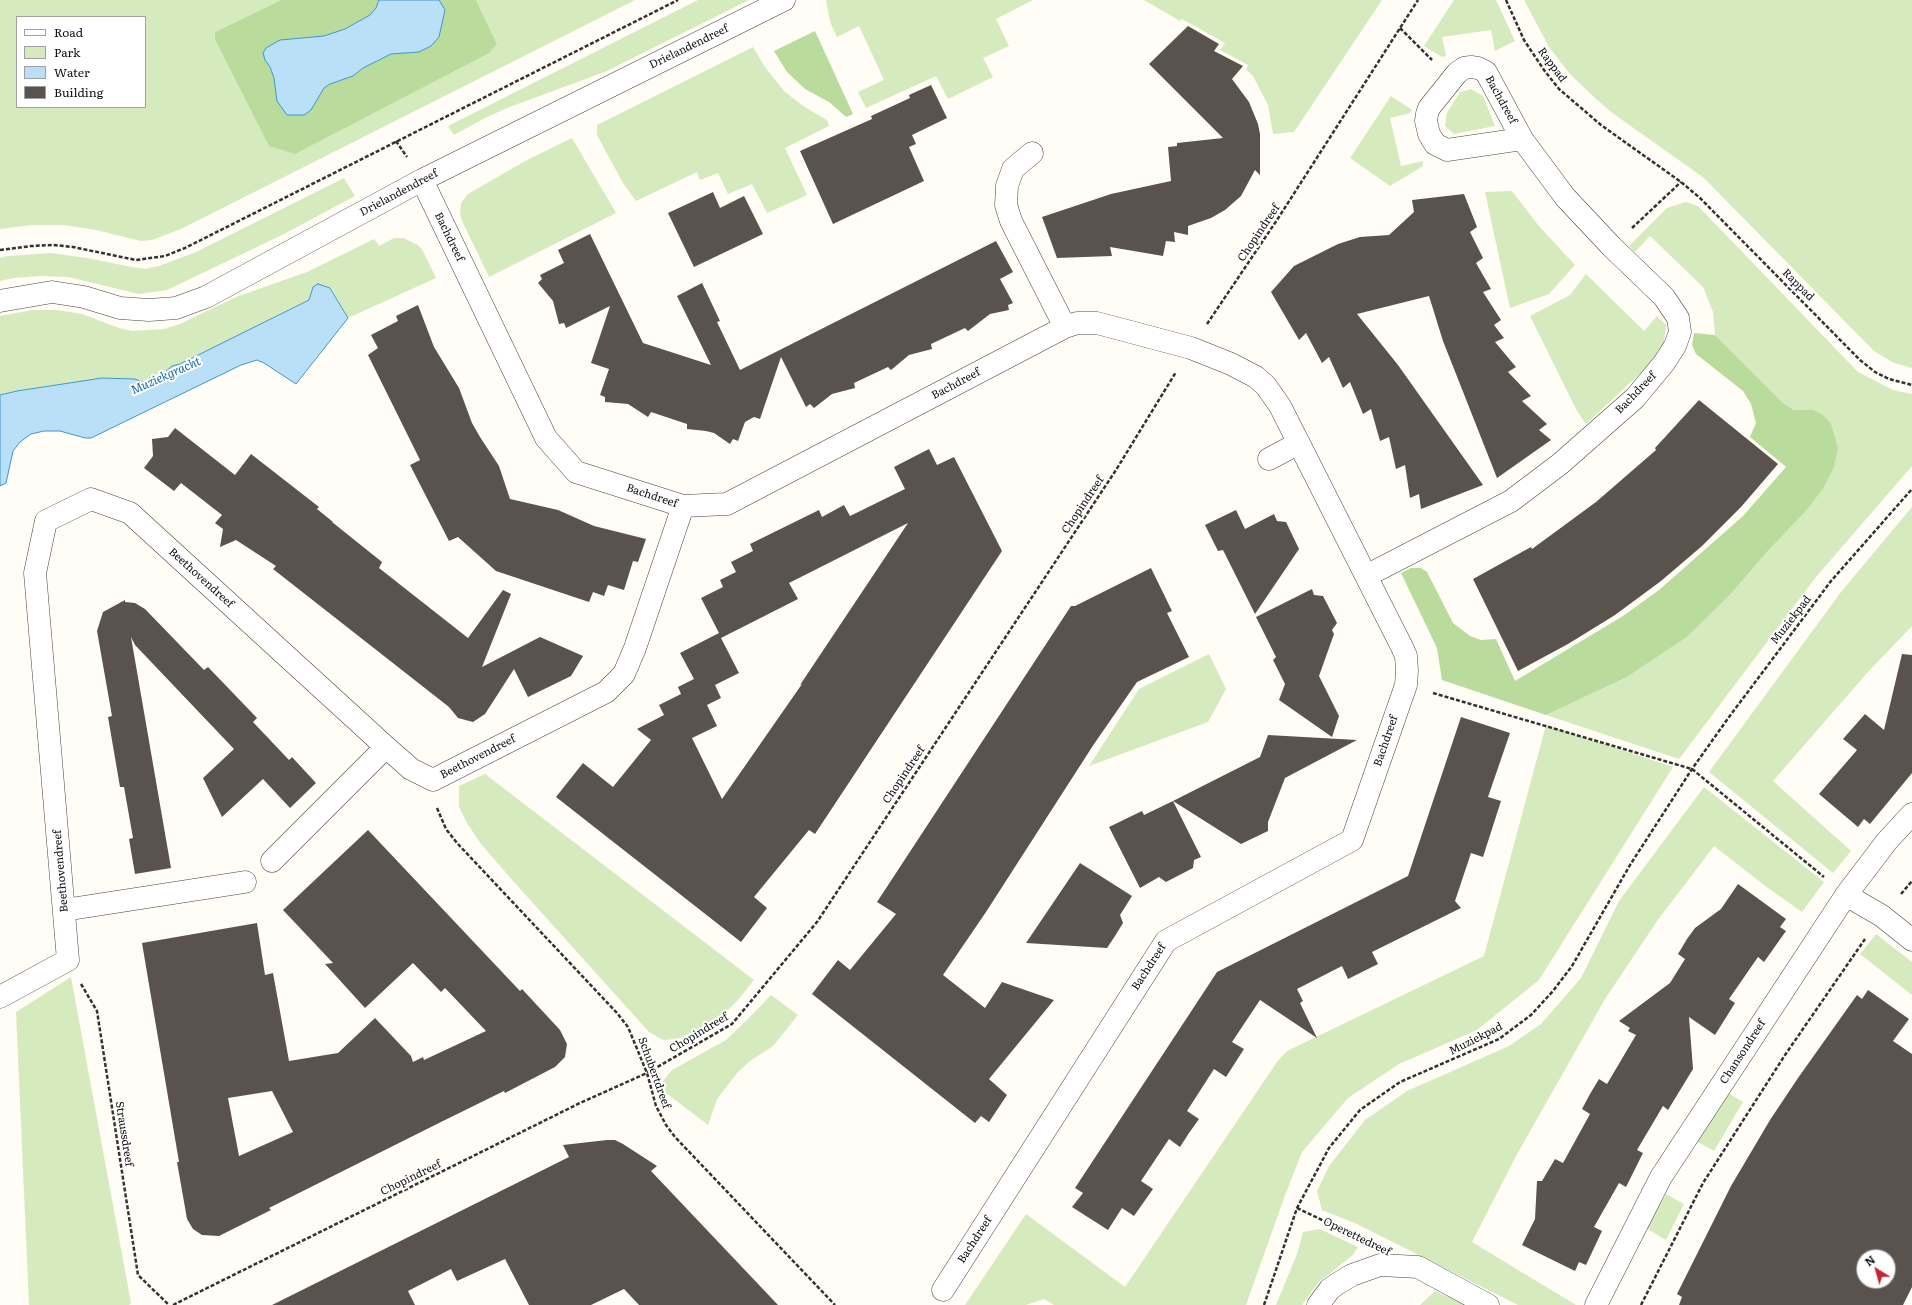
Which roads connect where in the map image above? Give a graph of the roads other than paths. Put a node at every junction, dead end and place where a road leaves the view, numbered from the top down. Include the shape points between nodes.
1 (784, 0) edge
2 (1522, 139) junction
3 (1032, 153) dead end
4 (422, 180) junction
5 (0, 301) edge
6 (1065, 327) junction
7 (1299, 443) junction
8 (1269, 459) dead end
9 (683, 506) junction
10 (1366, 576) junction
11 (386, 747) junction
12 (1912, 814) edge
13 (272, 861) dead end
14 (245, 882) dead end
15 (1846, 895) junction
16 (64, 910) junction
17 (1912, 940) edge
18 (0, 997) edge
19 (943, 1290) dead end
20 (1318, 1305) edge
21 (1488, 1305) edge
22 (1596, 1305) edge

1 - 4 street, Drielandendreef
2 - 2 street, Bachdreef via 1486,72 1478,68 1464,68 1451,78 1427,114 1429,134 1435,144 1447,150
2 - 10 street, Bachdreef via 1565,197 1664,297 1678,318 1680,332 1664,363 1634,398 1560,464 1511,500
3 - 6 street via 1013,169 1007,186 1006,205 1011,220
4 - 5 street, Drielandendreef via 206,296 176,308 120,308 84,297 52,292
4 - 9 street, Bachdreef via 546,438 576,472
6 - 7 street, Bachdreef via 1097,323 1191,348 1231,364 1256,377 1266,386 1280,406
6 - 9 street, Bachdreef via 727,504
7 - 8 street
7 - 10 street, Bachdreef
9 - 11 street, Beethovendreef via 635,648 624,674 606,692 433,780 411,769
10 - 19 street, Bachdreef via 1406,656 1407,670 1406,685 1352,840 1166,941
11 - 13 street
11 - 16 street, Beethovendreef via 130,513 91,499 46,521 35,573
12 - 15 street, Chansondreef
14 - 16 street
15 - 17 street via 1882,916
15 - 22 street, Chansondreef via 1661,1177
16 - 18 street, Beethovendreef via 68,960
20 - 21 street, Operettedreef via 1337,1284 1352,1275 1380,1265 1418,1267

